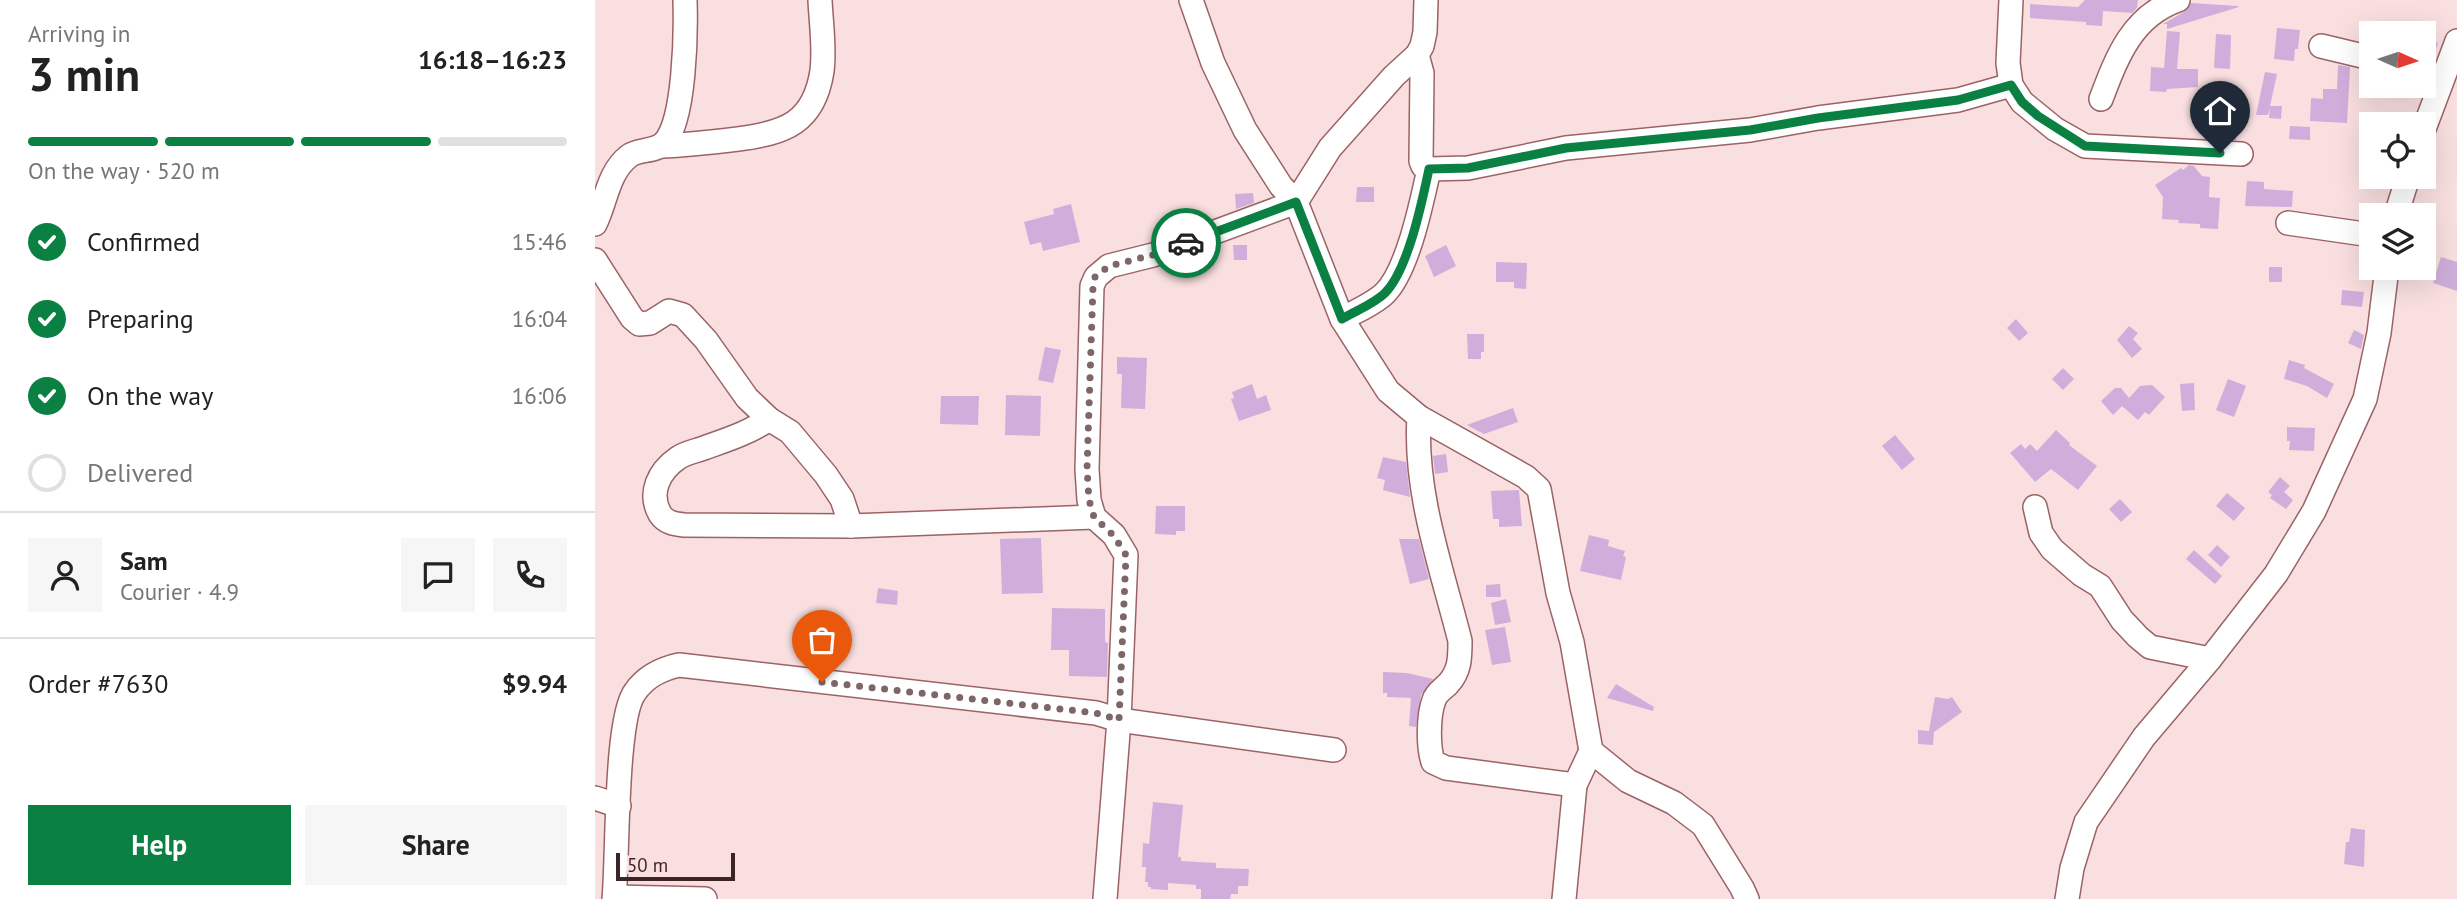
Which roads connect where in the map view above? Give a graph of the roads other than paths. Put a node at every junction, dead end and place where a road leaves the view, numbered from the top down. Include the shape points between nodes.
1 (685, 0) edge
2 (820, 0) edge
3 (1191, 0) edge
4 (1426, 0) edge
5 (2011, 0) edge
6 (2178, 0) edge
7 (2457, 41) edge
8 (2321, 46) dead end
9 (1417, 55) junction
10 (2359, 55) edge
11 (2436, 73) edge
12 (2011, 85) junction
13 (2101, 99) dead end
14 (662, 146) junction
15 (2241, 154) dead end
16 (1429, 169) junction
17 (1296, 202) junction
18 (2288, 223) dead end
19 (595, 224) edge
20 (2359, 233) edge
21 (595, 260) edge
22 (2386, 280) edge
23 (1342, 319) junction
24 (1419, 417) junction
25 (769, 419) junction
26 (2035, 507) dead end
27 (1094, 517) junction
28 (852, 526) junction
29 (2210, 659) junction
30 (1119, 720) junction
31 (1334, 750) dead end
32 (1591, 751) junction
33 (1575, 785) junction
34 (595, 798) edge
35 (619, 806) junction
36 (615, 898) edge
37 (705, 899) edge
38 (1105, 899) edge
39 (1564, 899) edge
40 (1747, 899) edge
41 (2067, 899) edge

1 - 14 street via 678,112
2 - 14 street via 820,82 809,110 797,122 764,136
3 - 17 street via 1213,63 1245,130
4 - 9 street via 1425,32
5 - 12 street
6 - 13 street via 2160,6 2120,51
7 - 11 street
8 - 10 street
9 - 16 street via 1422,73 1421,161
9 - 17 street via 1336,140
12 - 15 street via 2038,116 2085,146
12 - 16 street via 1958,100 1750,130 1566,148 1468,168
14 - 19 street via 631,154 622,163
16 - 23 street via 1415,231 1390,287
17 - 23 street
17 - 27 street via 1153,255 1109,266 1095,277 1087,469
18 - 20 street
21 - 25 street via 639,324 669,311 683,315 747,398
22 - 29 street via 2365,399 2314,512 2276,573
23 - 24 street via 1388,391
24 - 32 street via 1539,489
24 - 33 street via 1422,488 1460,641 1456,674 1433,701 1429,749 1433,762 1446,768
25 - 28 street via 790,432 826,475
25 - 28 street via 679,457 663,471 655,487 663,518 684,525
26 - 29 street via 2041,533 2052,549 2100,586 2138,637 2150,647
27 - 28 street
27 - 30 street via 1126,555
29 - 41 street via 2144,737 2086,822
30 - 31 street
30 - 35 street via 1096,713 679,664 652,674 633,693 624,723
30 - 38 street
32 - 33 street
32 - 40 street via 1628,781 1674,803 1703,825
33 - 39 street
34 - 35 street
35 - 36 street
36 - 37 street

